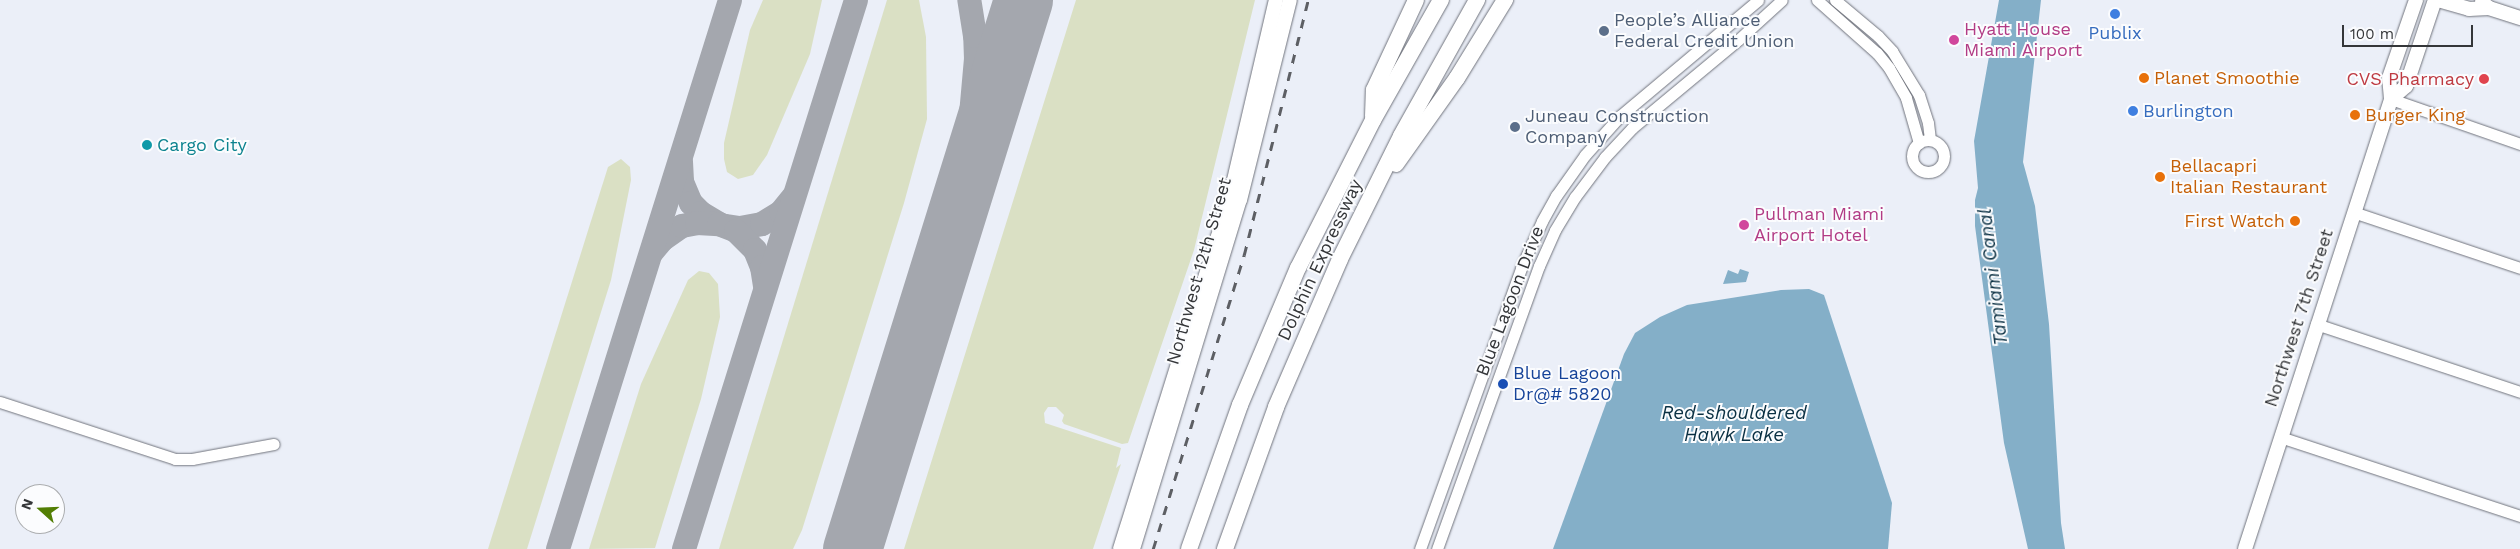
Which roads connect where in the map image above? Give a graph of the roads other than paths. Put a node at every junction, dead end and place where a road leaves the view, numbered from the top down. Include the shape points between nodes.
1 (1276, 0) edge
2 (1290, 0) edge
3 (1416, 0) edge
4 (1441, 0) edge
5 (1477, 0) edge
6 (1505, 0) edge
7 (1758, 0) edge
8 (1782, 0) edge
9 (1817, 0) edge
10 (1835, 0) edge
11 (2416, 0) edge
12 (2436, 0) edge
13 (2484, 4) edge
14 (2520, 18) edge
15 (2391, 99) junction
16 (1620, 116) junction
17 (1373, 120) junction
18 (1632, 128) junction
19 (2520, 144) edge
20 (1368, 204) junction
21 (2354, 212) junction
22 (2520, 268) edge
23 (2316, 324) junction
24 (2520, 392) edge
25 (0, 402) edge
26 (1471, 406) junction
27 (1484, 419) junction
28 (2280, 437) junction
29 (274, 444) dead end
30 (2520, 516) edge
31 (1120, 549) edge
32 (1133, 549) edge
33 (1189, 549) edge
34 (1225, 549) edge
35 (1420, 549) edge
36 (1437, 549) edge
37 (2244, 549) edge

1 - 31 main road, Northwest 12th Street via 1220,228
2 - 32 main road, Northwest 12th Street via 1240,200
3 - 17 highway via 1374,90
4 - 17 highway, Dolphin Expressway
5 - 20 highway, Dolphin Expressway via 1401,136
6 - 20 highway via 1457,78
7 - 16 street, Blue Lagoon Drive
8 - 18 street, Blue Lagoon Drive
9 - 10 street via 1877,53 1889,68 1924,141 1928,123 1919,95 1892,52
11 - 15 main road, Northwest 7th Street via 2389,78
12 - 13 main road via 2469,9
12 - 15 main road, Northwest 7th Street via 2406,86
13 - 14 main road
15 - 19 street
15 - 21 main road, Northwest 7th Street
16 - 18 street
16 - 26 street, Blue Lagoon Drive via 1575,168 1542,221 1521,268
17 - 33 highway, Dolphin Expressway via 1308,246 1255,366
18 - 27 street, Blue Lagoon Drive via 1586,181 1555,230 1535,276
20 - 34 highway, Dolphin Expressway via 1290,371
21 - 22 street
21 - 23 main road, Northwest 7th Street
23 - 24 street
23 - 28 main road, Northwest 7th Street
25 - 29 street via 175,459 192,459
26 - 27 street
26 - 35 street, Blue Lagoon Drive
27 - 36 street, Blue Lagoon Drive
28 - 30 street
28 - 37 main road, Northwest 7th Street

